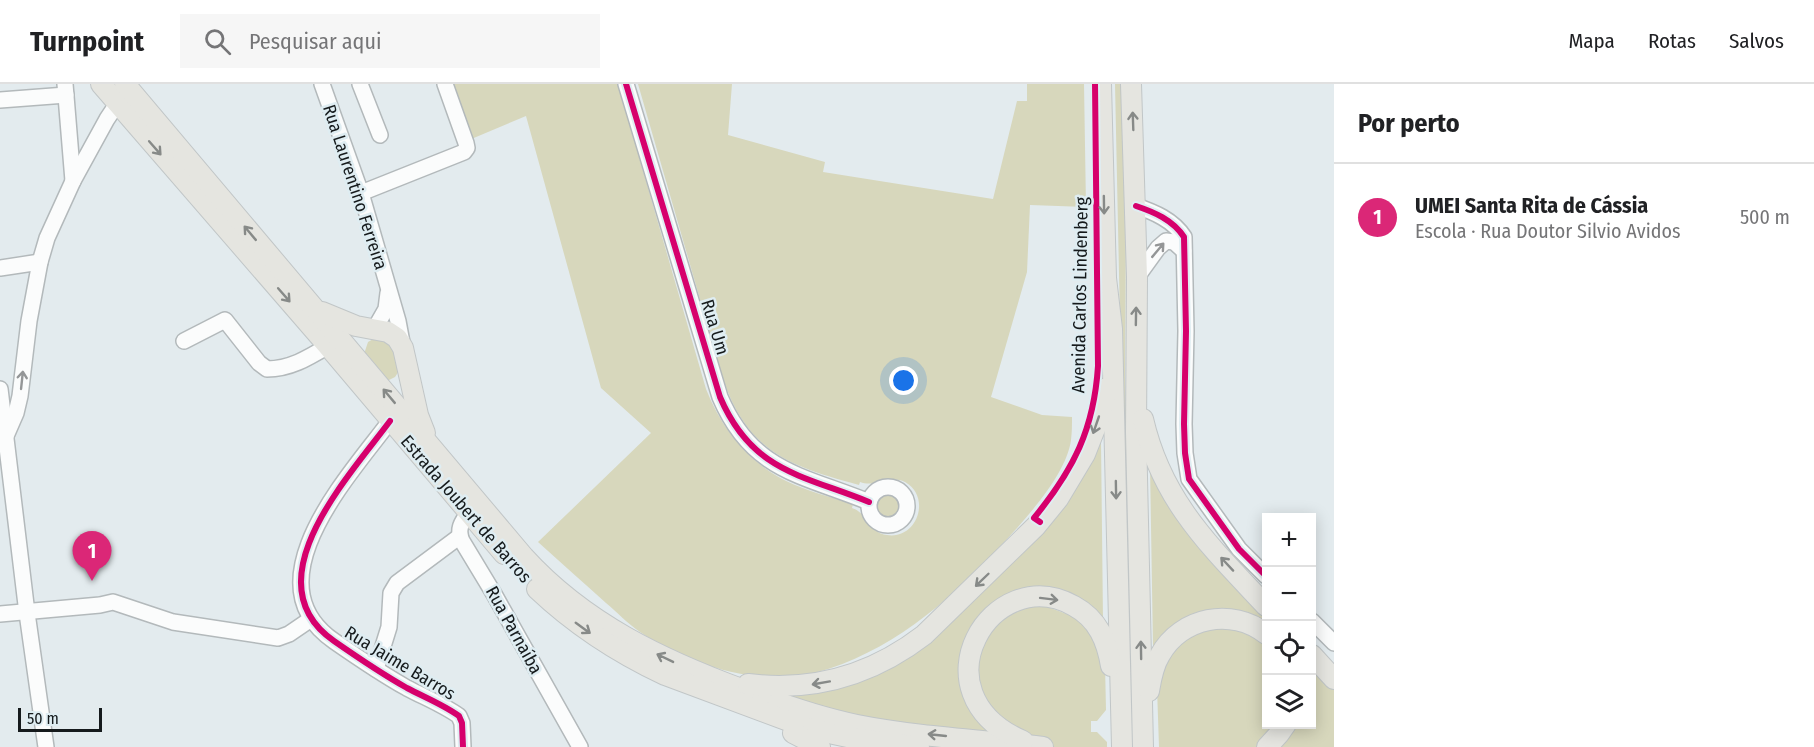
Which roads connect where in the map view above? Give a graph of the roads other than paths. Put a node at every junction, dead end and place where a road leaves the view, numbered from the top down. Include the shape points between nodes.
1 (100, 84) edge
2 (322, 84) edge
3 (360, 84) edge
4 (445, 84) edge
5 (626, 84) edge
6 (1101, 84) edge
7 (1131, 84) edge
8 (128, 85) edge
9 (66, 90) edge
10 (0, 100) edge
11 (117, 104) junction
12 (380, 135) dead end
13 (73, 181) junction
14 (361, 193) junction
15 (1136, 206) junction
16 (1184, 251) junction
17 (40, 262) junction
18 (0, 268) edge
19 (1137, 276) junction
20 (388, 290) junction
21 (312, 306) junction
22 (374, 330) junction
23 (184, 341) dead end
24 (328, 346) junction
25 (403, 348) junction
26 (1113, 348) junction
27 (356, 357) junction
28 (1136, 375) junction
29 (356, 380) junction
30 (0, 389) edge
31 (390, 421) junction
32 (3, 436) edge
33 (435, 451) junction
34 (869, 502) dead end
35 (469, 513) junction
36 (460, 536) junction
37 (1262, 572) edge
38 (1262, 602) edge
39 (27, 613) junction
40 (0, 614) edge
41 (311, 619) junction
42 (1316, 626) edge
43 (1259, 629) edge
44 (1334, 643) edge
45 (1316, 660) edge
46 (376, 669) junction
47 (1334, 679) edge
48 (719, 681) junction
49 (729, 700) junction
50 (1283, 729) edge
51 (882, 736) junction
52 (1122, 737) edge
53 (1143, 738) edge
54 (1037, 746) edge
55 (46, 747) edge
56 (463, 747) edge
57 (580, 747) edge
58 (820, 747) edge
59 (919, 747) edge
60 (1043, 747) edge
61 (1267, 747) edge

1 - 11 main road, Estrada Joubert de Barros
2 - 14 street, Rua Laurentino Ferreira
3 - 12 street
4 - 14 street via 466,143 464,152
5 - 34 street, Rua Um via 726,410 743,437 764,458 796,476
6 -> 26 main road, Avenida Carlos Lindenberg via 1106,278
15 -> 7 main road
21 -> 8 main road, Estrada Joubert de Barros
9 - 10 street
9 - 13 street
11 - 13 street
11 -> 24 main road, Estrada Joubert de Barros
13 - 17 street via 52,224
14 - 20 street, Rua Laurentino Ferreira
15 - 16 street via 1178,227 1184,237
15 - 19 main road
19 -> 16 street via 1166,241 1174,242
16 - 37 street via 1184,424 1189,479 1234,542
17 - 18 street
32 -> 17 street via 20,396
28 -> 19 main road
20 - 22 street, Rua Laurentino Ferreira via 386,309
20 - 25 street, Rua Laurentino Ferreira
21 - 22 main road via 345,322
21 - 27 main road, Estrada Joubert de Barros
22 - 25 main road via 393,334
22 - 27 main road via 361,344
23 - 24 street via 225,320 267,369 293,365
24 - 29 main road, Estrada Joubert de Barros
25 - 33 main road via 418,415
26 -> 48 main road via 1098,422 1068,485 1036,526 924,635 881,663 832,681 782,686
26 -> 52 main road, Avenida Carlos Lindenberg
27 - 29 main road
33 -> 27 main road, Estrada Joubert de Barros
38 -> 28 main road via 1202,537 1173,497 1148,436
53 -> 28 main road
29 - 31 main road, Estrada Joubert de Barros
30 - 32 street
31 - 35 main road, Estrada Joubert de Barros
31 - 41 street, Rua Jaime Barros via 318,520 304,559 301,581
32 - 39 street
48 -> 33 main road, Estrada Joubert de Barros via 640,646 562,594 529,562
35 - 36 street via 461,523
35 -> 49 main road, Estrada Joubert de Barros via 532,585 585,630 644,666
36 - 46 street via 397,583 391,593 389,627
36 - 57 street, Rua Parnaíba
39 - 40 street
39 - 41 street via 113,602 172,622 271,638 289,634
39 - 55 street
41 - 46 street, Rua Jaime Barros via 332,639
42 - 44 street
43 - 53 main road via 1235,620 1206,620 1172,639 1152,673
45 - 47 main road
46 - 56 street, Rua Jaime Barros via 459,716
48 - 51 main road, Estrada Joubert de Barros
49 - 51 main road, Estrada Joubert de Barros via 810,729 857,740
49 - 58 main road
50 - 61 main road
54 -> 51 main road
51 - 59 main road
54 -> 52 main road via 1002,730 988,718 970,687 968,669 972,648 988,619 1010,604 1036,597 1071,604 1099,628 1107,644
54 - 60 main road

